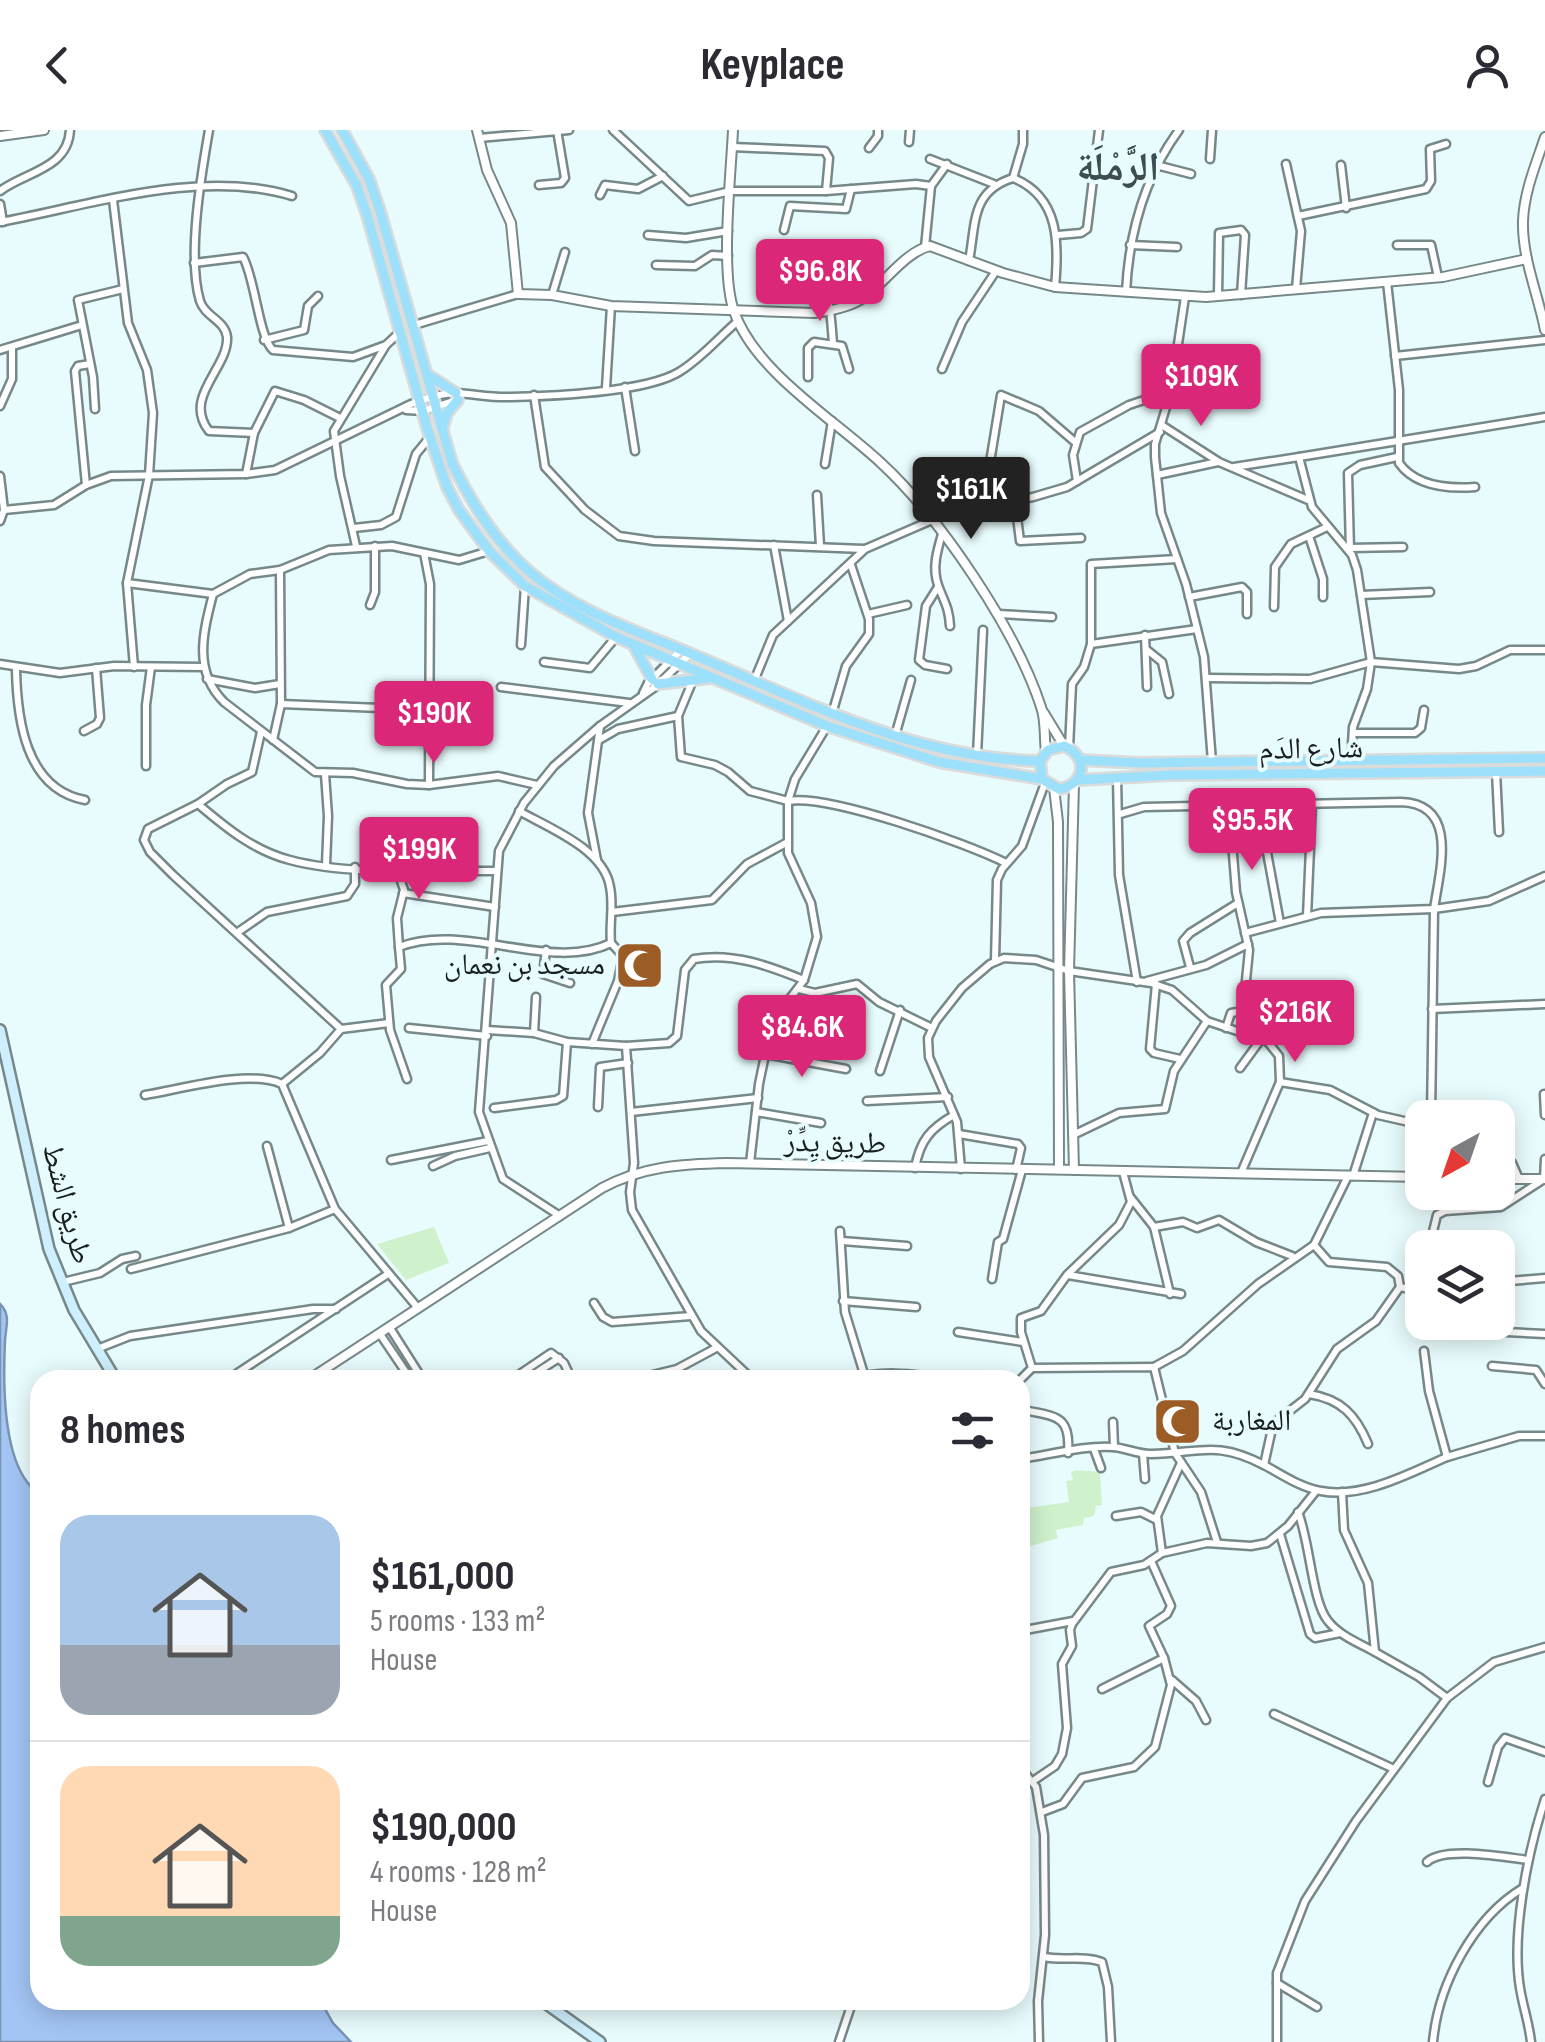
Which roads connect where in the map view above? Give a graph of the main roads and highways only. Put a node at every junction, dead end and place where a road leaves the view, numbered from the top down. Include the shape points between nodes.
1 (325, 130) edge
2 (342, 130) edge
3 (427, 373) junction
4 (442, 429) junction
5 (630, 642) junction
6 (710, 678) junction
7 (1043, 756) junction
8 (1541, 757) edge
9 (1081, 760) junction
10 (1545, 771) edge
11 (1076, 782) junction
12 (1047, 783) junction
13 (0, 1030) edge
14 (110, 1370) edge
15 (555, 2010) edge
16 (600, 2042) edge

1 - 5 main road via 357,186 430,437 459,510 525,586
2 - 3 main road via 368,179
3 - 4 main road
3 - 4 main road via 461,396
4 - 7 main road via 452,463 491,530 532,574 582,607 895,736 977,756
5 - 6 main road
5 - 6 main road via 655,682
6 - 12 main road via 826,726 939,762
7 - 9 main road via 1066,747
7 - 12 main road
8 - 9 main road, شارع الدَم
9 - 11 main road
10 - 11 main road, شارع الدَم
11 - 12 main road
13 - 14 main road, طريق الشط via 42,1225 62,1283
15 - 16 main road

